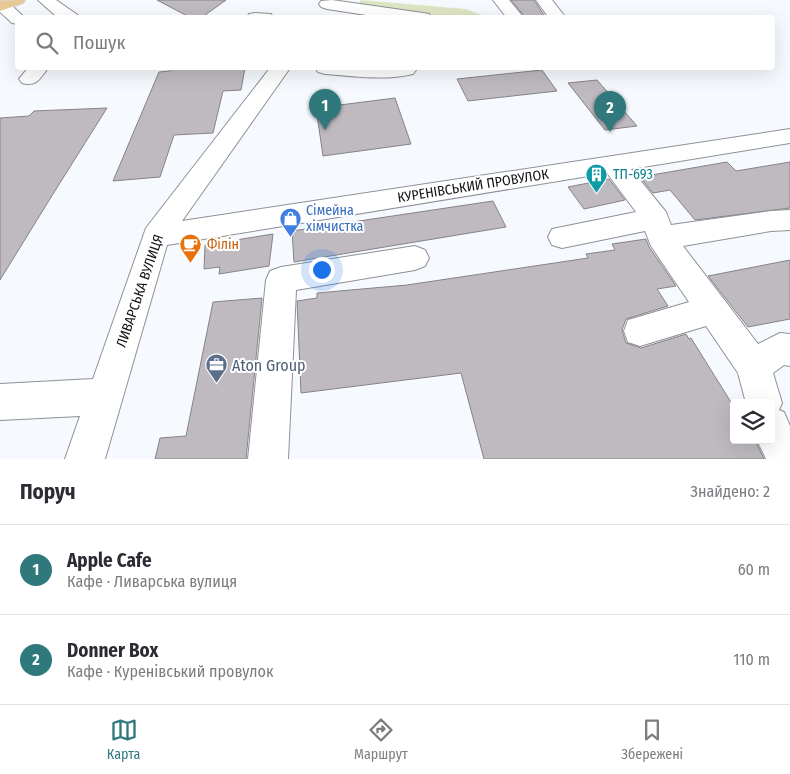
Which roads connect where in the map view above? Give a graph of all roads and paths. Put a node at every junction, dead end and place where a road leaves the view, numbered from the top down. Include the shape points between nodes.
1 (46, 0) edge
2 (501, 0) edge
3 (544, 0) edge
4 (328, 2) edge
5 (5, 4) edge
6 (353, 12) edge
7 (65, 15) edge
8 (319, 15) edge
9 (388, 15) edge
10 (514, 15) edge
11 (556, 15) edge
12 (15, 16) edge
13 (279, 70) edge
14 (348, 70) edge
15 (406, 70) edge
16 (790, 136) edge
17 (614, 164) junction
18 (790, 220) edge
19 (658, 228) junction
20 (156, 236) junction
21 (562, 238) dead end
22 (415, 258) dead end
23 (713, 310) junction
24 (640, 331) dead end
25 (790, 350) edge
26 (752, 366) junction
27 (103, 397) junction
28 (763, 399) edge
29 (0, 402) edge
30 (775, 436) edge
31 (85, 459) edge
32 (268, 459) edge
33 (790, 459) edge

1 - 7 street
2 - 10 street
3 - 11 street
4 - 6 street
4 - 8 street
5 - 12 street
6 - 9 street
13 - 20 street, ЛИВАРСЬКА ВУЛИЦЯ
14 - 15 street
16 - 17 street, КУРЕНІВСЬКИЙ ПРОВУЛОК
17 - 19 street
17 - 20 street, КУРЕНІВСЬКИЙ ПРОВУЛОК
18 - 19 street
19 - 21 street
19 - 23 street
20 - 27 street, ЛИВАРСЬКА ВУЛИЦЯ
22 - 32 street via 281,280
23 - 24 street
23 - 26 street
25 - 26 street via 780,349
26 - 28 street
27 - 29 street
27 - 31 street, ЛИВАРСЬКА ВУЛИЦЯ
30 - 33 street

